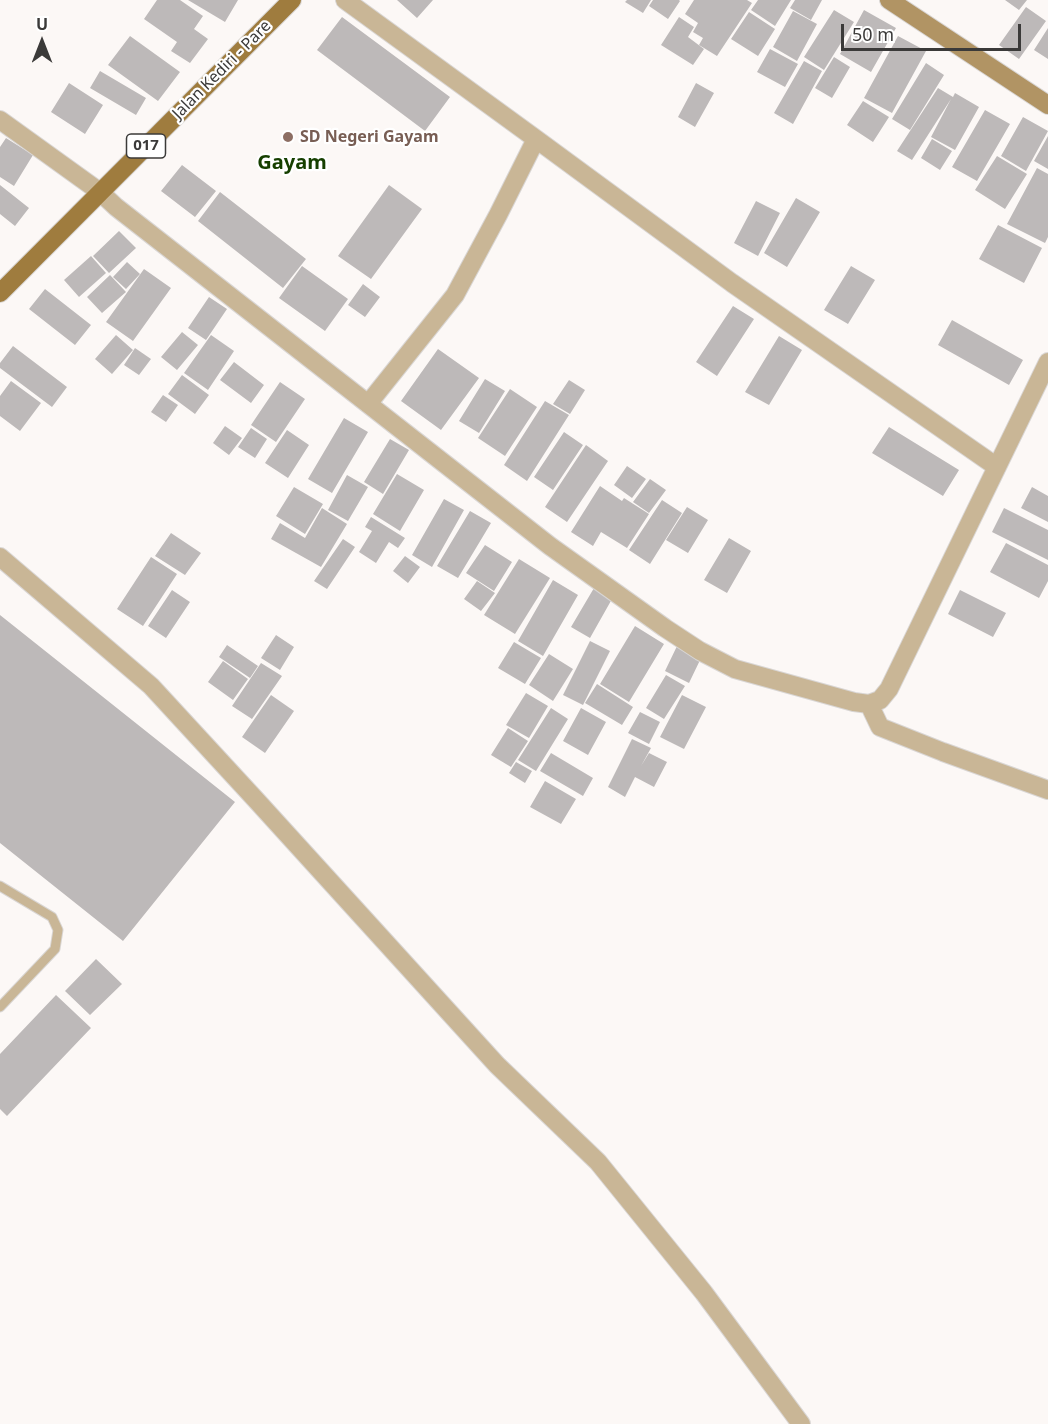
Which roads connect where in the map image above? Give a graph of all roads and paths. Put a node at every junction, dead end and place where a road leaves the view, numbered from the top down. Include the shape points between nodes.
1 (292, 0) edge
2 (345, 0) edge
3 (889, 0) edge
4 (1048, 105) edge
5 (0, 120) edge
6 (536, 138) junction
7 (100, 192) junction
8 (0, 293) edge
9 (1048, 362) edge
10 (368, 404) junction
11 (997, 467) junction
12 (0, 557) edge
13 (869, 704) junction
14 (1048, 790) edge
15 (0, 886) edge
16 (0, 1007) edge
17 (801, 1424) edge

1 - 7 main road, Jalan Kediri - Pare / 017
2 - 6 street
3 - 4 street
5 - 7 street
6 - 10 street via 455,295
6 - 11 street via 732,283
7 - 8 main road, Jalan Kediri - Pare / 017
7 - 10 street
9 - 11 street
10 - 13 street via 550,546 700,651 735,669
11 - 13 street via 889,689 880,700
12 - 17 street via 151,686 496,1065 598,1162 704,1293
13 - 14 street via 880,727
15 - 16 lane via 52,917 58,930 55,949

